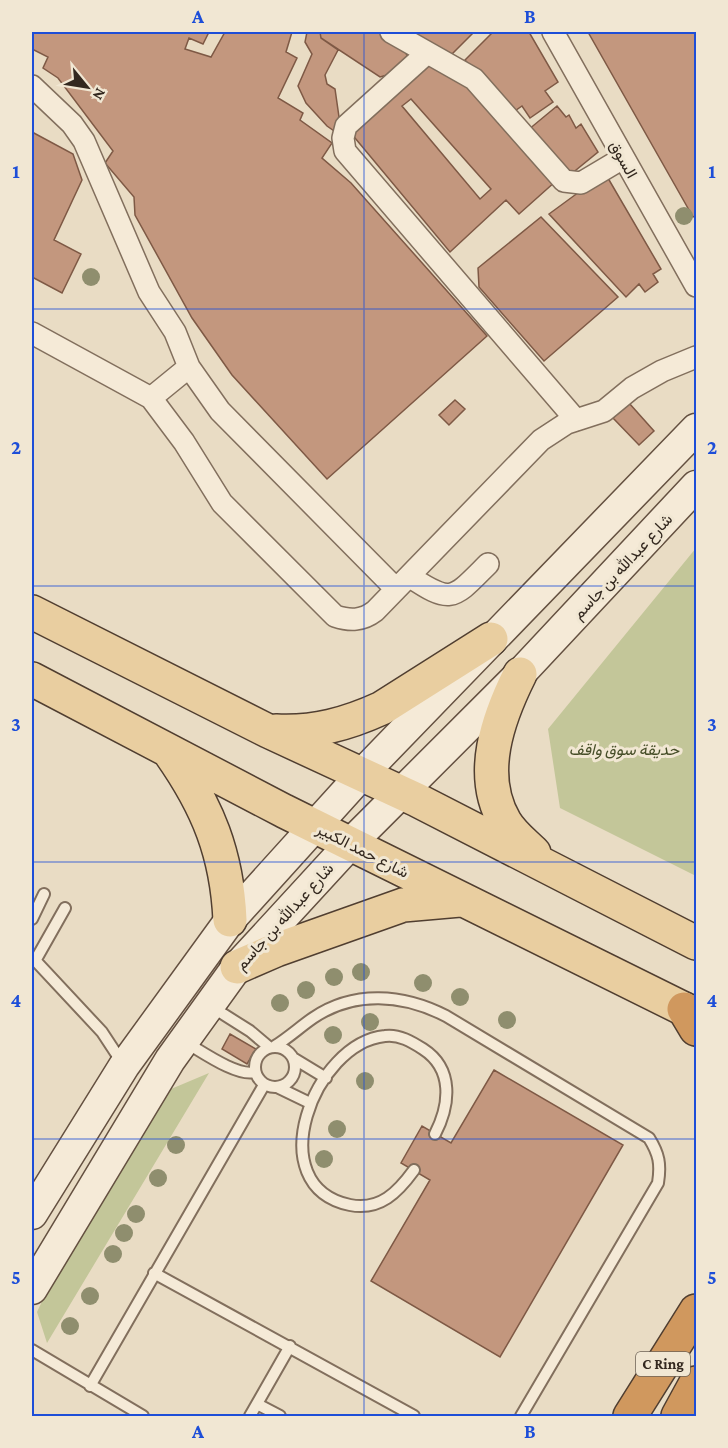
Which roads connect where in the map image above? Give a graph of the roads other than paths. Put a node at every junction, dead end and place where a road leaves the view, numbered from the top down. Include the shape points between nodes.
1 (391, 32) edge
2 (554, 32) edge
3 (427, 53) junction
4 (32, 86) edge
5 (623, 159) junction
6 (696, 286) edge
7 (32, 333) edge
8 (696, 357) edge
9 (189, 367) junction
10 (151, 398) junction
11 (576, 420) junction
12 (696, 429) edge
13 (696, 486) edge
14 (488, 564) dead end
15 (402, 583) junction
16 (32, 612) edge
17 (491, 639) junction
18 (520, 674) junction
19 (32, 680) edge
20 (268, 731) junction
21 (167, 749) junction
22 (363, 773) junction
23 (401, 792) junction
24 (315, 825) junction
25 (351, 843) junction
26 (552, 870) junction
27 (44, 894) dead end
28 (460, 900) junction
29 (65, 908) dead end
30 (32, 919) edge
31 (230, 920) junction
32 (696, 943) edge
33 (33, 959) edge
34 (237, 967) junction
35 (209, 1005) junction
36 (692, 1017) edge
37 (183, 1040) junction
38 (272, 1047) junction
39 (293, 1058) junction
40 (124, 1066) junction
41 (255, 1072) junction
42 (326, 1078) junction
43 (264, 1085) junction
44 (279, 1088) junction
45 (310, 1102) junction
46 (435, 1134) dead end
47 (414, 1170) dead end
48 (32, 1214) edge
49 (153, 1273) junction
50 (32, 1289) edge
51 (696, 1311) edge
52 (290, 1346) junction
53 (32, 1350) edge
54 (696, 1383) edge
55 (90, 1386) junction
56 (257, 1404) junction
57 (143, 1416) edge
58 (250, 1416) edge
59 (280, 1416) edge
60 (414, 1416) edge
61 (521, 1416) edge
62 (630, 1416) edge
63 (678, 1416) edge

1 - 3 street
2 - 5 street, السوق
3 - 5 street via 474,79 564,181 581,183
3 - 11 street via 346,126 342,138 345,151
4 - 9 street via 72,123 84,141 149,292 175,332
5 - 6 street, السوق
7 - 10 street
8 - 11 street via 662,371 636,394 604,411
9 - 10 street
9 - 15 street via 220,411
10 - 15 street via 222,503 335,616 351,620 367,617
11 - 15 street via 541,440
12 - 17 street, شارع عبدالله بن جاسم
13 - 18 street, شارع عبدالله بن جاسم
14 - 15 street via 463,590 451,596
16 - 20 main road
17 - 20 main road via 365,716 307,733
17 - 22 street, شارع عبدالله بن جاسم
18 - 23 street, شارع عبدالله بن جاسم
18 - 26 main road via 495,735 493,780 505,823
19 - 21 main road, شارع حمد الكبير
20 - 22 main road
21 - 24 main road, شارع حمد الكبير
21 - 31 main road via 209,817 229,884
22 - 23 main road
22 - 24 street, شارع عبدالله بن جاسم
23 - 25 street, شارع عبدالله بن جاسم
23 - 26 main road
24 - 25 main road, شارع حمد الكبير
24 - 31 street, شارع عبدالله بن جاسم
25 - 28 main road, شارع حمد الكبير
25 - 34 street, شارع عبدالله بن جاسم
26 - 32 main road
27 - 30 lane
28 - 34 main road via 395,908
28 - 36 main road, شارع حمد الكبير
29 - 33 lane
31 - 40 street, شارع عبدالله بن جاسم
33 - 40 lane via 102,1032
34 - 35 street, شارع عبدالله بن جاسم
35 - 37 street, شارع عبدالله بن جاسم
35 - 38 lane
37 - 41 lane via 226,1065 248,1074
37 - 50 street, شارع عبدالله بن جاسم
38 - 39 lane via 283,1048
38 - 41 lane via 257,1057
38 - 61 lane via 334,1007 380,997 403,999 446,1016 649,1138 659,1160 658,1183
39 - 42 lane
39 - 44 lane via 291,1080
40 - 48 street, شارع عبدالله بن جاسم
41 - 43 lane
42 - 45 lane
42 - 46 lane via 354,1047 387,1035 402,1037 431,1054 445,1078 447,1105
43 - 44 lane
43 - 49 lane
44 - 45 lane
45 - 47 lane via 303,1124 304,1164 317,1188 330,1197 352,1206 383,1202
49 - 52 lane
49 - 55 lane
51 - 62 highway, C Ring
52 - 56 lane
52 - 60 lane
53 - 55 lane
54 - 63 highway
55 - 57 lane
56 - 58 lane
56 - 59 lane

